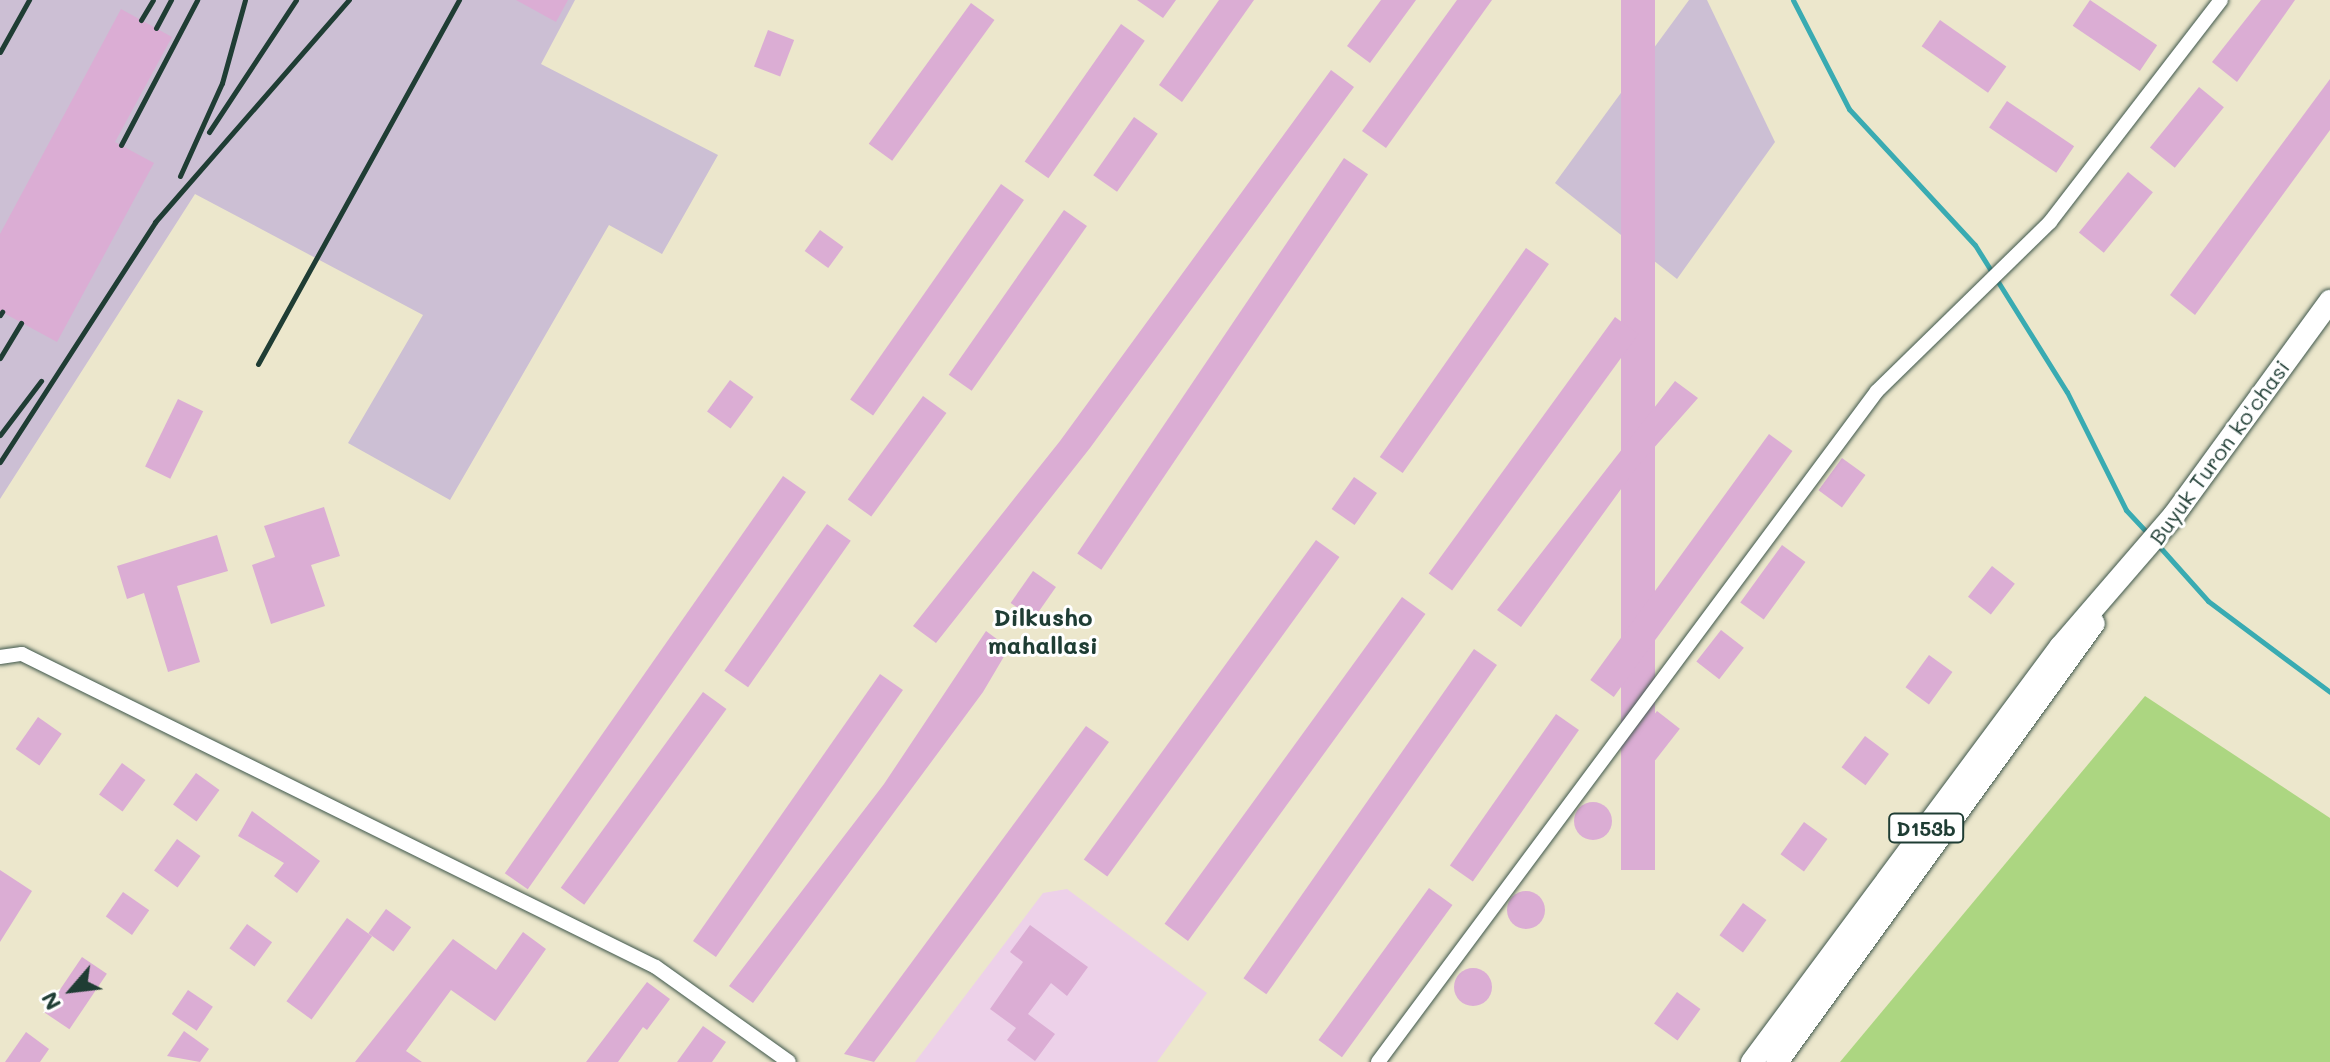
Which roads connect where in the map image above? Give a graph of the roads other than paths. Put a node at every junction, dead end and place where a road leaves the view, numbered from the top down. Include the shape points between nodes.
1 (2221, 0) edge
2 (2330, 301) edge
3 (2107, 601) junction
4 (0, 657) edge
5 (789, 1062) edge
6 (1378, 1062) edge
7 (1752, 1062) edge
8 (1777, 1062) edge

1 - 6 street via 2025,244 1826,455
2 - 3 main road, Buyuk Turon ko'chasi / D153b
3 - 7 main road, Buyuk Turon ko'chasi / D153b via 2061,646
3 - 8 main road, Buyuk Turon ko'chasi / D153b via 2072,663
4 - 5 street via 22,654 656,967

